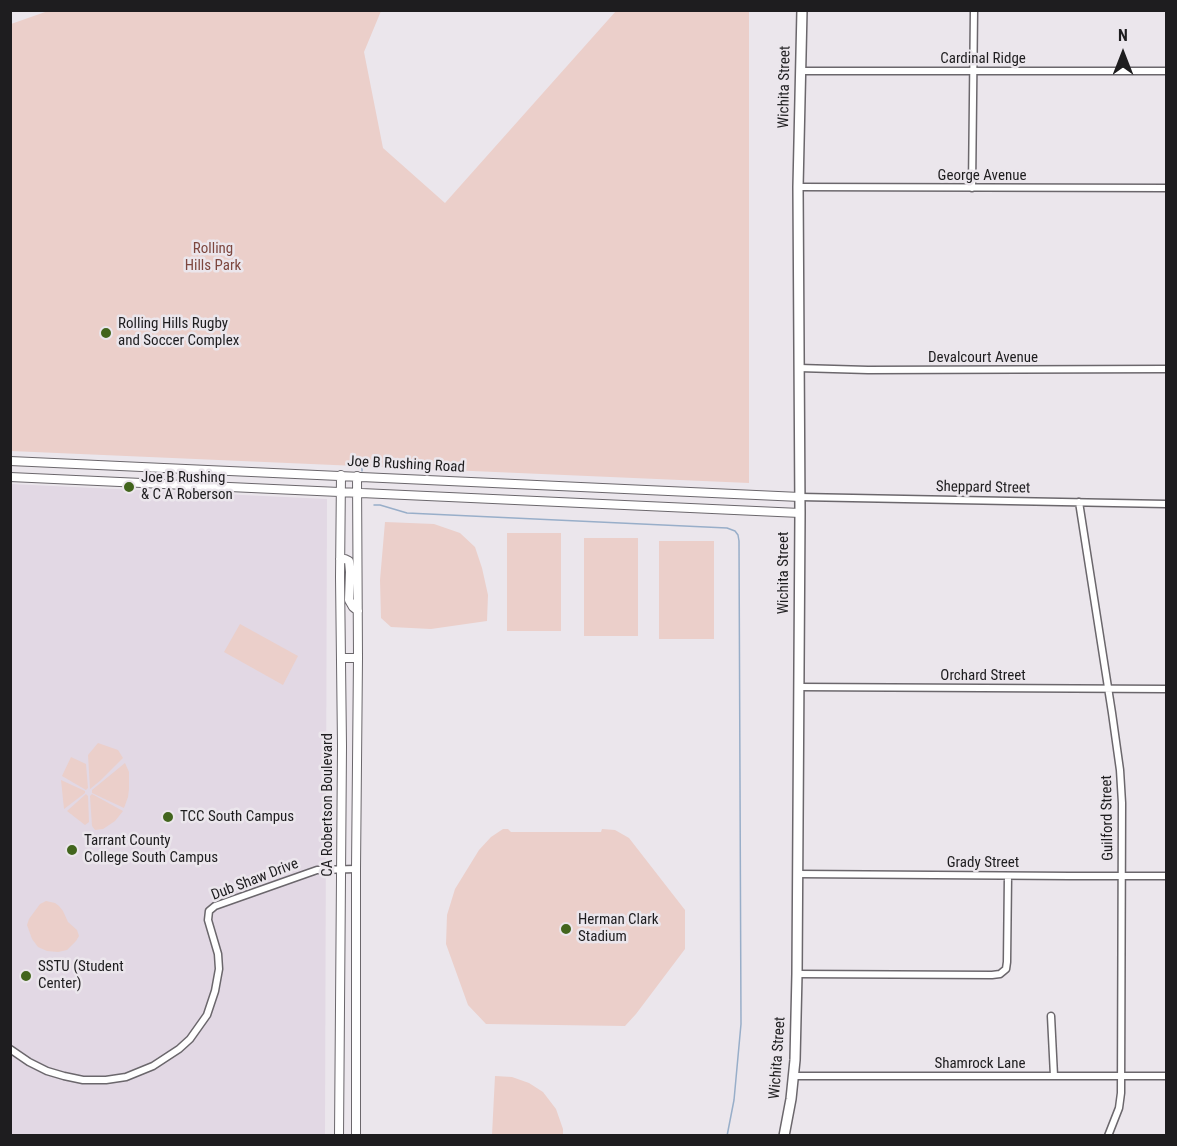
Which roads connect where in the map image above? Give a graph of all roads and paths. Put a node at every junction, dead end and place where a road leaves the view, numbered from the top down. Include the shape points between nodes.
1 (802, 10) edge
2 (974, 10) edge
3 (800, 70) junction
4 (973, 71) junction
5 (1167, 71) edge
6 (798, 187) junction
7 (972, 188) junction
8 (1167, 188) edge
9 (799, 368) junction
10 (1167, 369) edge
11 (10, 461) edge
12 (22, 461) junction
13 (145, 467) junction
14 (341, 475) junction
15 (357, 476) junction
16 (10, 477) edge
17 (22, 477) junction
18 (144, 483) junction
19 (341, 492) junction
20 (356, 493) junction
21 (800, 497) junction
22 (1078, 502) junction
23 (1167, 504) edge
24 (800, 513) junction
25 (340, 559) junction
26 (358, 611) junction
27 (341, 658) junction
28 (358, 658) junction
29 (799, 687) junction
30 (1107, 689) junction
31 (1167, 689) edge
32 (342, 746) junction
33 (357, 746) junction
34 (341, 869) junction
35 (356, 869) junction
36 (798, 874) junction
37 (1008, 876) junction
38 (1121, 876) junction
39 (1167, 876) edge
40 (797, 974) junction
41 (1051, 1016) dead end
42 (10, 1049) edge
43 (356, 1072) junction
44 (339, 1073) junction
45 (794, 1076) junction
46 (1054, 1076) junction
47 (1122, 1076) junction
48 (1167, 1076) edge
49 (339, 1136) edge
50 (356, 1136) edge
51 (784, 1136) edge
52 (1108, 1136) edge

1 - 3 main road, Wichita Street
2 - 4 street
3 - 4 street, Cardinal Ridge
3 - 6 main road, Wichita Street
4 - 5 street, Cardinal Ridge
4 - 7 street
6 - 7 street, George Avenue
6 - 9 main road, Wichita Street
7 - 8 street, George Avenue
9 - 10 street, Devalcourt Avenue
9 - 21 main road, Wichita Street
11 - 12 street, Joe B Rushing Road
12 - 13 street, Joe B Rushing Road
12 - 17 street
13 - 14 street, Joe B Rushing Road
13 - 18 street
14 - 15 street, Joe B Rushing Road
14 - 19 street, CA Robertson Boulevard
15 - 20 street, CA Robertson Boulevard
15 - 21 street, Joe B Rushing Road
16 - 17 street, Joe B Rushing Road
17 - 18 street, Joe B Rushing Road
18 - 19 street, Joe B Rushing Road
19 - 20 street, Joe B Rushing Road
19 - 25 street, CA Robertson Boulevard
20 - 24 street, Joe B Rushing Road
20 - 26 street, CA Robertson Boulevard
21 - 22 street, Sheppard Street
21 - 24 main road, Wichita Street
22 - 23 street, Sheppard Street
22 - 30 street, Guilford Street
24 - 29 main road, Wichita Street
25 - 26 street via 349,561 350,600
25 - 27 street, CA Robertson Boulevard
26 - 28 street, CA Robertson Boulevard
27 - 28 street
27 - 32 street, CA Robertson Boulevard
28 - 33 street, CA Robertson Boulevard
29 - 30 street, Orchard Street
29 - 36 main road, Wichita Street
30 - 31 street, Orchard Street
30 - 38 street, Guilford Street via 1121,792
32 - 33 street
32 - 34 street, CA Robertson Boulevard
33 - 35 street, CA Robertson Boulevard
34 - 35 street, Dub Shaw Drive
34 - 42 street, Dub Shaw Drive via 320,869 209,911 219,969 207,1015 190,1039 153,1066 126,1077 83,1080 47,1071
34 - 44 street, CA Robertson Boulevard
35 - 43 street, CA Robertson Boulevard
36 - 37 street, Grady Street
36 - 40 main road, Wichita Street
37 - 38 street, Grady Street
37 - 40 street via 1007,962 1000,974
38 - 39 street, Grady Street
38 - 47 street, Guilford Street
40 - 45 main road, Wichita Street
41 - 46 street
43 - 44 street
43 - 50 street, CA Robertson Boulevard
44 - 49 street, CA Robertson Boulevard
45 - 46 street, Shamrock Lane
45 - 51 main road, Wichita Street
46 - 47 street, Shamrock Lane
47 - 48 street, Shamrock Lane
47 - 52 street, Guilford Street via 1119,1108

